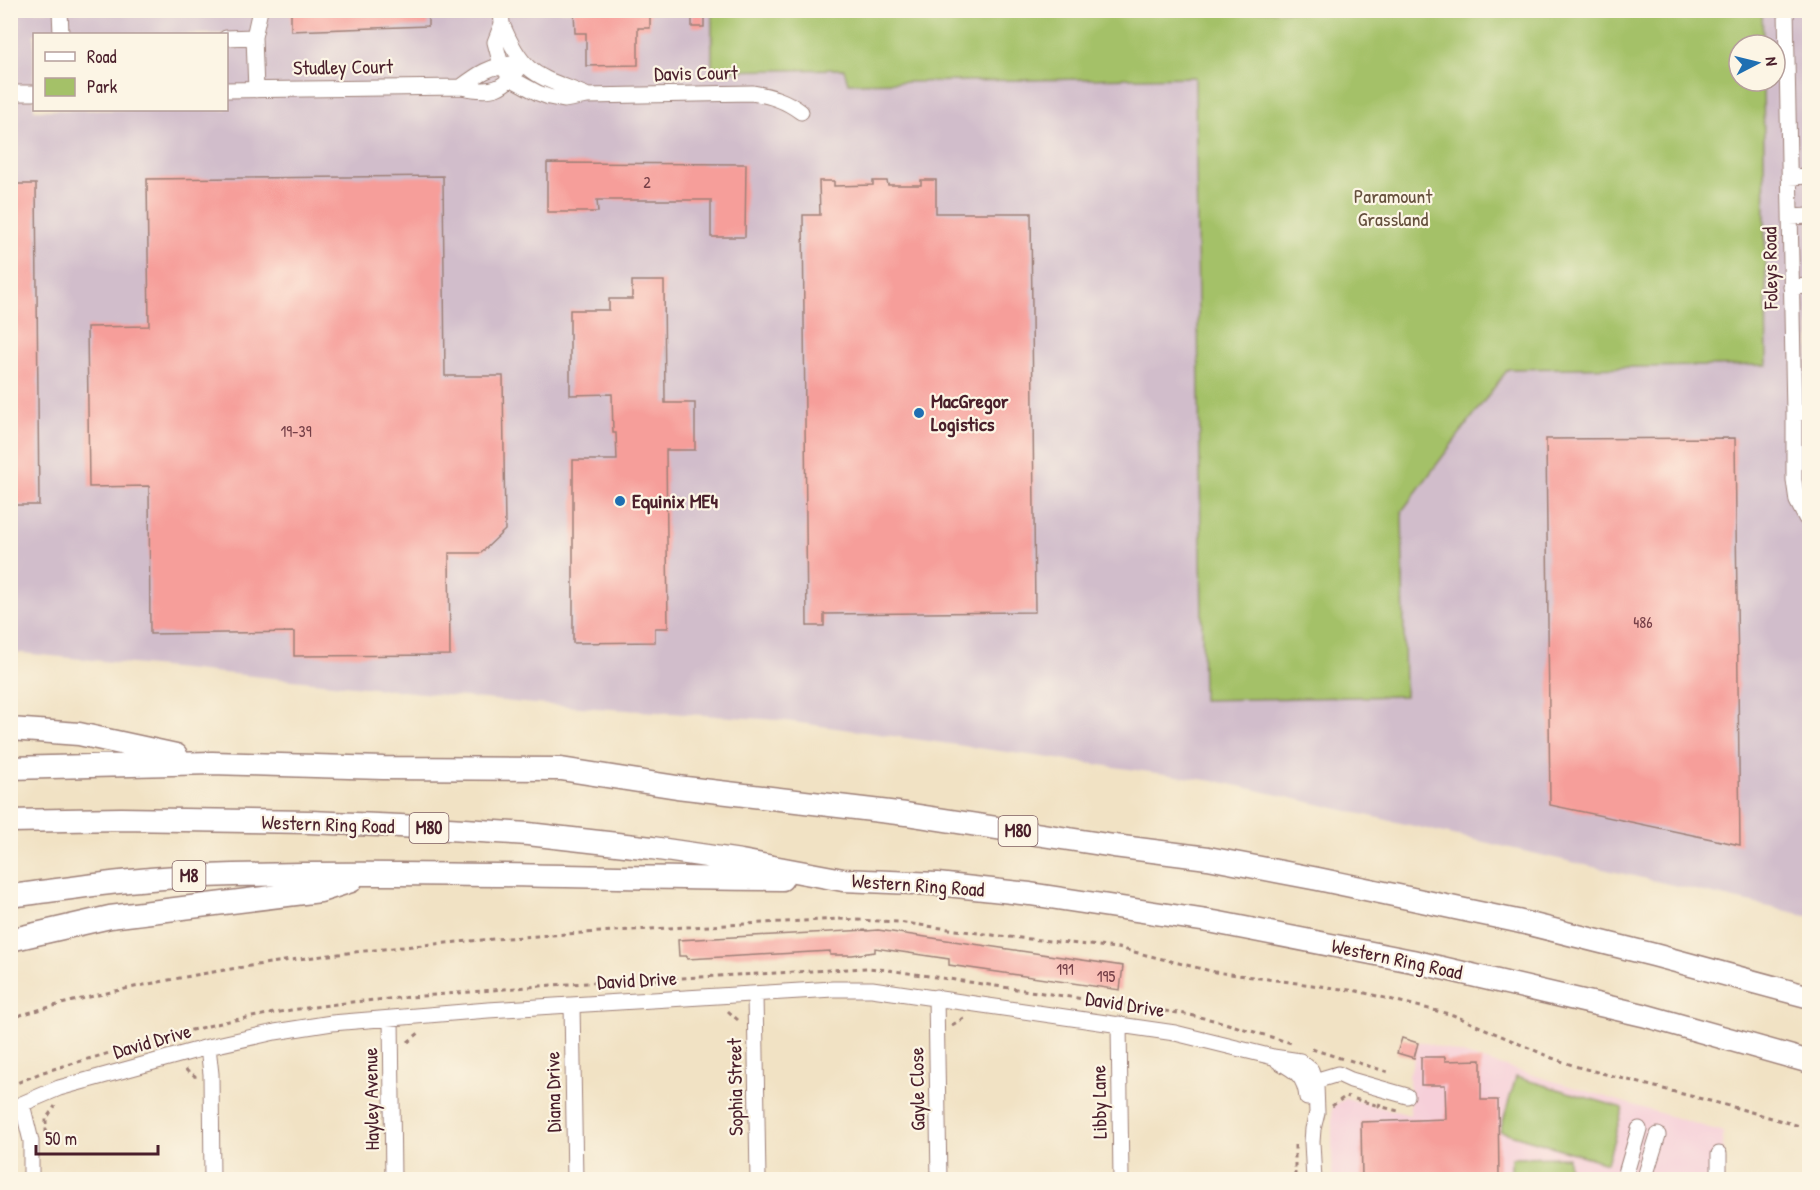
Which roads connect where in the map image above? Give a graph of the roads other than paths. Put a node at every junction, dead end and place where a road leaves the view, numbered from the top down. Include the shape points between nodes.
1 (60, 10) edge
2 (260, 10) edge
3 (1786, 10) edge
4 (502, 17) edge
5 (61, 33) edge
6 (254, 37) junction
7 (228, 38) edge
8 (523, 64) junction
9 (507, 72) junction
10 (228, 90) edge
11 (256, 90) junction
12 (10, 93) edge
13 (33, 93) edge
14 (587, 96) junction
15 (801, 112) dead end
16 (1809, 176) edge
17 (1789, 177) junction
18 (1809, 216) edge
19 (1790, 217) junction
20 (1809, 286) edge
21 (1791, 287) junction
22 (1802, 413) edge
23 (1809, 521) edge
24 (10, 729) edge
25 (213, 763) junction
26 (10, 768) edge
27 (10, 821) edge
28 (369, 875) junction
29 (843, 880) junction
30 (10, 896) edge
31 (10, 939) edge
32 (755, 994) junction
33 (936, 997) junction
34 (1809, 997) edge
35 (573, 1005) junction
36 (391, 1019) junction
37 (1119, 1024) junction
38 (208, 1047) junction
39 (1809, 1062) edge
40 (1314, 1086) junction
41 (1407, 1096) dead end
42 (16, 1106) edge
43 (1639, 1129) dead end
44 (1658, 1135) dead end
45 (1719, 1154) dead end
46 (31, 1179) edge
47 (212, 1179) edge
48 (393, 1179) edge
49 (575, 1179) edge
50 (758, 1179) edge
51 (939, 1179) edge
52 (1121, 1179) edge
53 (1314, 1179) edge
54 (1624, 1179) edge
55 (1644, 1179) edge
56 (1719, 1179) edge

1 - 5 street
2 - 6 street
3 - 17 street, Foleys Road
4 - 8 street
4 - 9 street via 495,42
6 - 7 street
6 - 11 street
8 - 9 street, Studley Court
8 - 14 street, Davis Court via 549,81
9 - 11 street, Studley Court via 480,73 461,87
9 - 14 street, Davis Court via 531,90 549,97 564,100
10 - 11 street, Studley Court
12 - 13 street
14 - 15 street, Davis Court via 752,93 774,96
16 - 17 street
17 - 19 street, Foleys Road
18 - 19 street
19 - 21 street, Foleys Road
20 - 21 street
21 - 22 street, Foleys Road
22 - 23 street, Foleys Road via 1794,480 1797,501
24 - 25 highway via 79,734
25 - 26 highway, M80
25 - 34 highway, M80 via 561,769 1208,858 1528,924
27 - 29 highway, Western Ring Road / M80 via 310,822 528,834 674,851
28 - 29 highway
28 - 30 highway, M8 via 181,877
28 - 31 highway via 320,891 110,917
29 - 39 highway, Western Ring Road / M80 via 1030,894 1214,922 1424,963 1643,1015
32 - 33 street, David Drive via 855,988
32 - 35 street, David Drive
32 - 50 street, Sophia Street
33 - 37 street, David Drive
33 - 51 street, Gayle Close
35 - 36 street, David Drive
35 - 49 street, Diana Drive
36 - 38 street, David Drive via 332,1023
36 - 48 street, Hayley Avenue
37 - 40 street, David Drive via 1273,1057
37 - 52 street, Libby Lane
38 - 42 street, David Drive via 59,1088
38 - 47 street
40 - 41 street via 1329,1087 1351,1080
40 - 53 street
42 - 46 street via 31,1141
43 - 54 street
44 - 55 street
45 - 56 street

